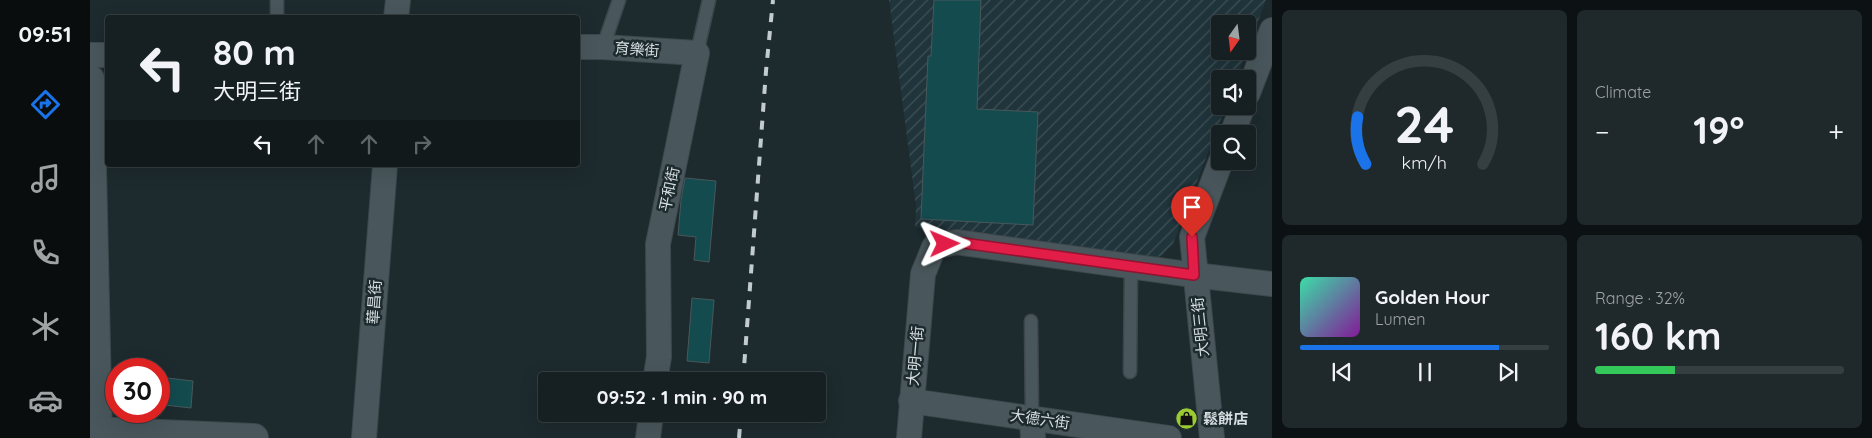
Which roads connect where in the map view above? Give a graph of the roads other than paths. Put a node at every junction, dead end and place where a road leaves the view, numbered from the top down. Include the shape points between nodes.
1 (277, 0) edge
2 (398, 0) edge
3 (620, 0) edge
4 (708, 0) edge
5 (277, 15) edge
6 (396, 15) edge
7 (1272, 30) edge
8 (580, 47) edge
9 (603, 47) junction
10 (697, 53) junction
11 (105, 55) edge
12 (90, 56) edge
13 (1256, 72) edge
14 (90, 79) edge
15 (385, 167) edge
16 (1218, 170) edge
17 (1131, 266) junction
18 (1194, 275) junction
19 (1272, 284) edge
20 (1031, 321) dead end
21 (657, 372) edge
22 (1130, 372) dead end
23 (911, 400) junction
24 (650, 422) edge
25 (1032, 428) edge
26 (96, 433) edge
27 (254, 438) edge
28 (364, 438) edge
29 (648, 438) edge
30 (909, 438) edge
31 (1169, 438) edge
32 (1212, 438) edge

1 - 5 lane
2 - 6 street
3 - 9 lane
4 - 10 lane, 平和街
7 - 13 street
8 - 9 street, 育樂街
9 - 10 street, 育樂街
10 - 21 street, 平和街 via 658,244
11 - 12 street
14 - 26 street
15 - 28 street, 華昌街
16 - 18 street, 大明三街 via 1192,237
17 - 18 street
17 - 22 lane
17 - 23 street, 大明一街 via 956,242 934,247 922,274
18 - 19 street
18 - 32 street, 大明三街
20 - 25 lane
23 - 25 street, 大德六街
23 - 30 street, 大明一街
24 - 29 street
25 - 31 street, 大德六街
26 - 27 street

